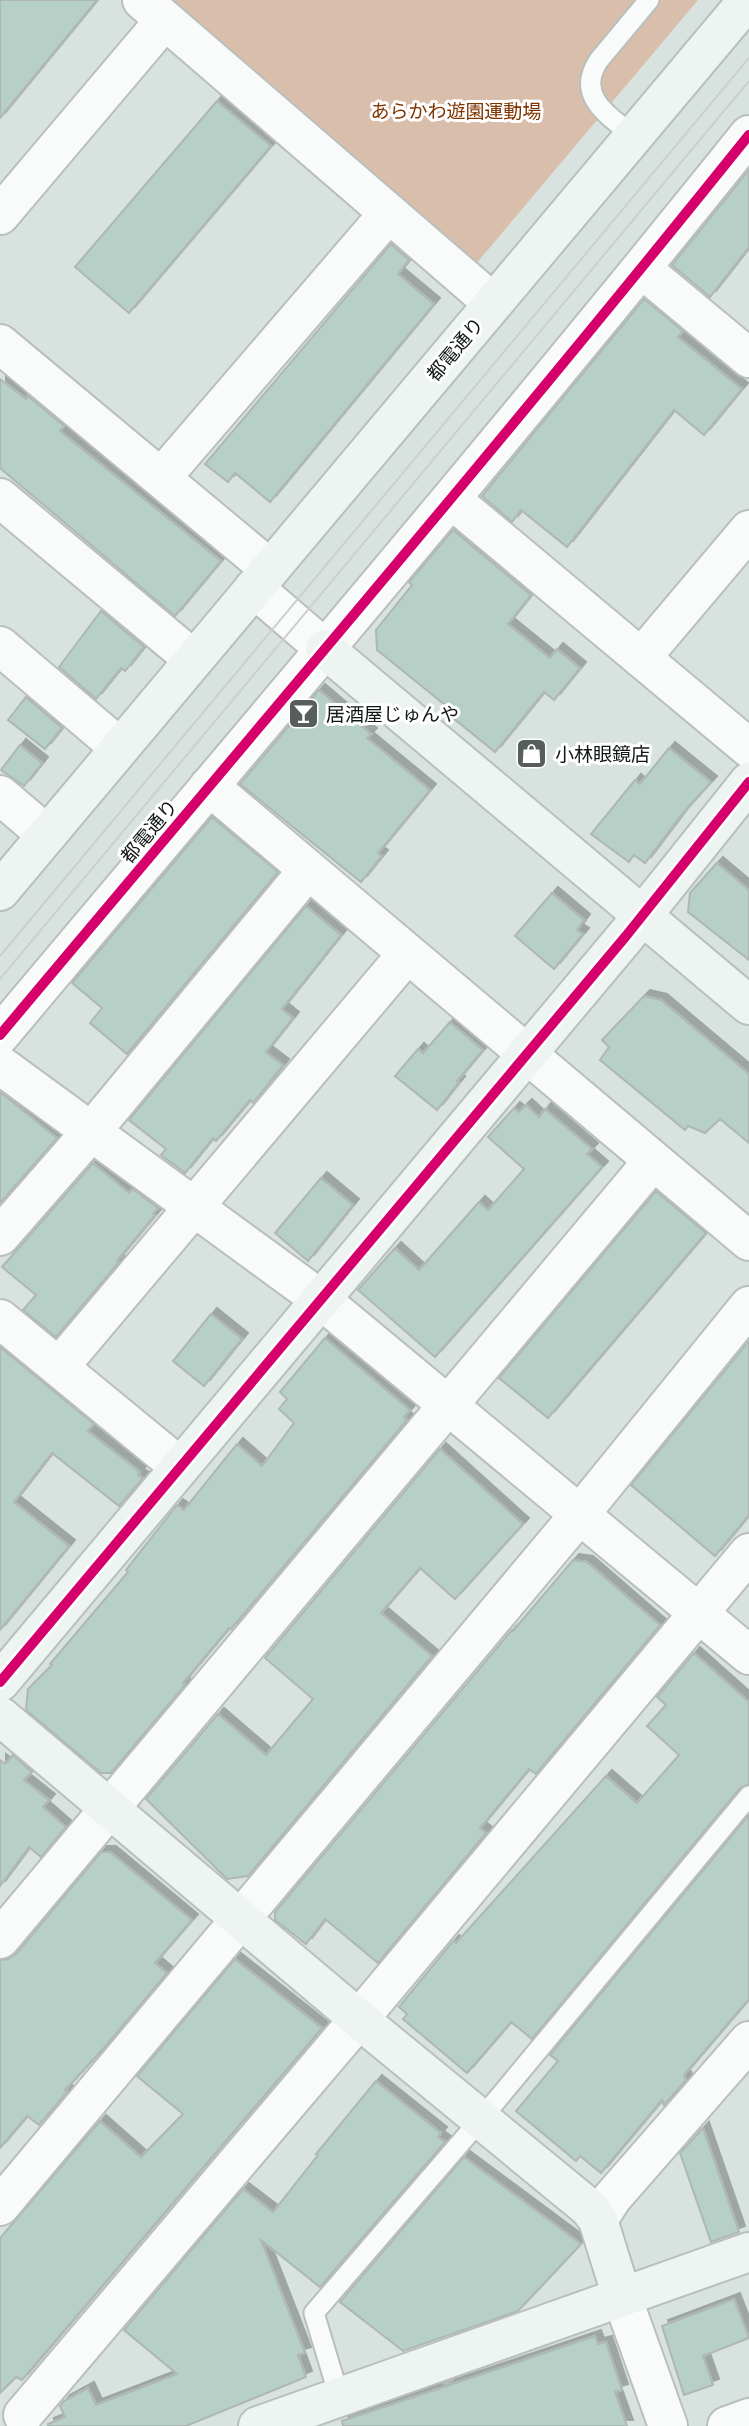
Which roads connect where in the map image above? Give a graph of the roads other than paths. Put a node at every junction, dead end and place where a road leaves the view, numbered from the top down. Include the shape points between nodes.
1 (649, 0) edge
2 (748, 0) edge
3 (153, 10) edge
4 (749, 135) edge
5 (634, 136) junction
6 (389, 214) junction
7 (0, 215) edge
8 (642, 269) junction
9 (493, 303) junction
10 (0, 344) edge
11 (749, 358) edge
12 (162, 478) junction
13 (0, 498) edge
14 (451, 499) junction
15 (749, 530) edge
16 (262, 578) junction
17 (0, 646) edge
18 (325, 649) junction
19 (641, 658) junction
20 (194, 659) junction
21 (120, 747) junction
22 (749, 748) edge
23 (749, 782) edge
24 (209, 786) junction
25 (0, 795) edge
26 (47, 835) junction
27 (308, 870) junction
28 (0, 891) edge
29 (643, 916) junction
30 (407, 954) junction
31 (749, 1005) edge
32 (0, 1035) edge
33 (525, 1054) junction
34 (0, 1065) edge
35 (91, 1132) junction
36 (653, 1161) junction
37 (195, 1207) junction
38 (0, 1236) edge
39 (749, 1241) edge
40 (320, 1299) junction
41 (749, 1306) edge
42 (0, 1319) edge
43 (59, 1367) junction
44 (448, 1405) junction
45 (180, 1467) junction
46 (580, 1514) junction
47 (749, 1553) edge
48 (698, 1613) junction
49 (749, 1655) edge
50 (0, 1682) edge
51 (0, 1716) edge
52 (749, 1796) edge
53 (109, 1809) junction
54 (240, 1919) junction
55 (0, 1939) edge
56 (359, 2019) junction
57 (749, 2041) edge
58 (481, 2119) junction
59 (0, 2206) edge
60 (598, 2220) junction
61 (749, 2252) edge
62 (622, 2297) junction
63 (339, 2396) junction
64 (18, 2413) edge
65 (749, 2418) edge
66 (258, 2426) edge
67 (668, 2426) edge
68 (727, 2426) edge

1 - 5 lane via 599,60 589,85 592,96 610,117
2 - 5 street, 都電通り
3 - 6 street
3 - 7 street
4 - 8 street, 都電通り
5 - 9 street, 都電通り
6 - 9 street
6 - 12 street
8 - 11 street
8 - 14 street, 都電通り
9 - 16 street, 都電通り
10 - 12 street
12 - 16 street
13 - 20 street
14 - 18 street, 都電通り
14 - 19 street
15 - 19 street
16 - 18 street
16 - 20 street, 都電通り
17 - 21 street
18 - 24 street, 都電通り
18 - 29 street
19 - 22 street
20 - 21 street, 都電通り
21 - 26 street, 都電通り
23 - 29 street
24 - 27 street
24 - 32 street, 都電通り
25 - 26 street
26 - 28 street, 都電通り
27 - 30 street
27 - 35 street
29 - 31 street
29 - 33 street
30 - 33 street
30 - 37 street
33 - 36 street
33 - 40 street
34 - 35 street
35 - 37 street
35 - 38 street
36 - 39 street
36 - 44 street
37 - 40 street
37 - 43 street
40 - 44 street
40 - 45 street
41 - 46 street
42 - 43 street
43 - 45 street
44 - 46 street
44 - 53 street
45 - 50 street
46 - 48 street
46 - 54 street
47 - 48 street
48 - 49 street
48 - 56 street
51 - 53 street
52 - 58 lane
53 - 54 street
53 - 55 street
54 - 56 street
54 - 59 street
56 - 58 street
56 - 64 street
57 - 60 street
58 - 60 street
58 - 63 lane via 314,2313
60 - 62 street
61 - 62 street
62 - 63 street
62 - 67 street
63 - 66 street
65 - 68 street

